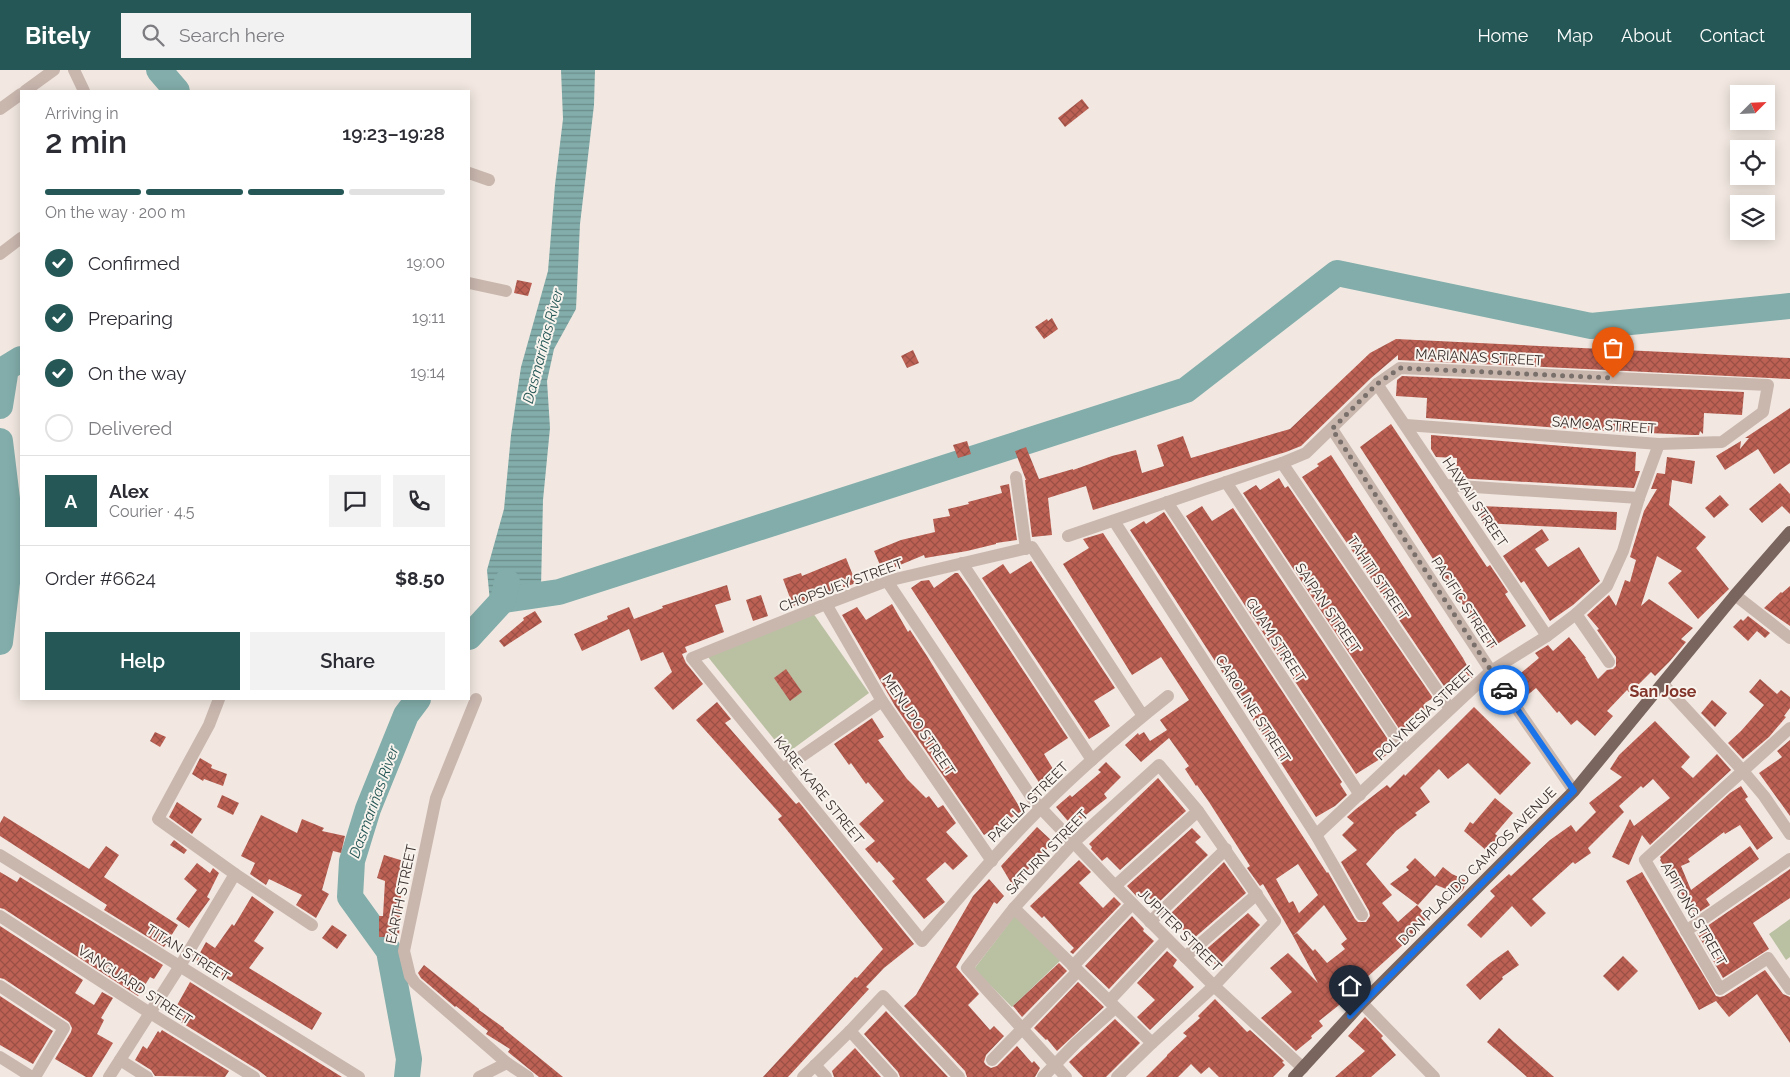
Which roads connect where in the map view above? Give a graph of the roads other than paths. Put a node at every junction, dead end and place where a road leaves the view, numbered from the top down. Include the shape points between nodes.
1 (54, 70) edge
2 (74, 70) edge
3 (26, 90) edge
4 (84, 90) edge
5 (20, 95) edge
6 (0, 109) edge
7 (470, 173) edge
8 (490, 180) dead end
9 (20, 239) edge
10 (0, 254) edge
11 (470, 283) edge
12 (506, 291) dead end
13 (1377, 384) junction
14 (1768, 385) joint
15 (1406, 424) junction
16 (1332, 429) junction
17 (1659, 444) junction
18 (1282, 464) junction
19 (1016, 477) dead end
20 (1226, 482) junction
21 (1445, 485) junction
22 (1639, 498) junction
23 (1167, 502) junction
24 (1114, 521) junction
25 (1790, 532) edge
26 (1068, 536) dead end
27 (1029, 548) junction
28 (962, 563) junction
29 (887, 582) junction
30 (1735, 595) junction
31 (826, 604) junction
32 (1576, 614) junction
33 (1547, 636) junction
34 (1790, 638) edge
35 (692, 658) joint
36 (1609, 662) dead end
37 (1491, 671) junction
38 (1663, 684) junction
39 (1168, 696) dead end
40 (219, 700) edge
41 (476, 700) dead end
42 (882, 701) junction
43 (1450, 709) junction
44 (1143, 716) junction
45 (1790, 728) edge
46 (1405, 751) junction
47 (1092, 760) junction
48 (783, 769) junction
49 (1743, 771) junction
50 (1574, 791) junction
51 (1360, 795) junction
52 (1041, 808) junction
53 (1198, 811) junction
54 (1790, 834) edge
55 (1316, 835) junction
56 (1073, 843) junction
57 (1226, 849) junction
58 (0, 855) edge
59 (1790, 859) edge
60 (992, 860) junction
61 (235, 874) junction
62 (1114, 886) junction
63 (1257, 894) junction
64 (1132, 904) junction
65 (1014, 908) junction
66 (1362, 915) dead end
67 (0, 916) edge
68 (1150, 922) junction
69 (312, 925) dead end
70 (1686, 931) junction
71 (1167, 939) junction
72 (922, 941) joint
73 (1185, 957) junction
74 (180, 966) junction
75 (1076, 968) junction
76 (0, 986) edge
77 (1214, 986) junction
78 (1790, 989) edge
79 (1362, 1003) junction
80 (1112, 1004) junction
81 (150, 1013) junction
82 (1022, 1028) junction
83 (850, 1031) junction
84 (1152, 1042) junction
85 (0, 1057) edge
86 (120, 1060) junction
87 (992, 1060) dead end
88 (508, 1063) junction
89 (815, 1065) junction
90 (1055, 1065) junction
91 (1303, 1068) junction
92 (33, 1077) edge
93 (109, 1077) edge
94 (147, 1077) edge
95 (254, 1077) edge
96 (359, 1077) edge
97 (479, 1077) edge
98 (528, 1077) edge
99 (803, 1077) edge
100 (826, 1077) edge
101 (892, 1077) edge
102 (959, 1077) edge
103 (1044, 1077) edge
104 (1066, 1077) edge
105 (1117, 1077) edge
106 (1294, 1077) edge
107 (1434, 1077) edge

1 - 3 street
2 - 4 street
5 - 6 street
7 - 8 street
9 - 10 street
11 - 12 street
13 - 14 street, MARIANAS STREET via 1400,368
13 - 15 street, HAWAII STREET
13 - 16 street, MARIANAS STREET
14 - 17 street, SAMOA STREET via 1762,412 1722,442
15 - 17 street, SAMOA STREET
15 - 21 street, HAWAII STREET
16 - 18 street, MARIANAS STREET via 1306,453
16 - 37 street, PACIFIC STREET
17 - 22 street, POLYNESIA STREET
18 - 20 street, MARIANAS STREET
18 - 43 street, TAHITI STREET
19 - 27 street
20 - 23 street, MARIANAS STREET
20 - 46 street, SAIPAN STREET
21 - 22 street
21 - 33 street, HAWAII STREET
22 - 32 street, POLYNESIA STREET via 1623,551 1607,586
23 - 24 street, MARIANAS STREET
23 - 51 street, GUAM STREET
24 - 26 street, MARIANAS STREET
24 - 55 street, CAROLINE STREET
25 - 30 main road, DON PLACIDO CAMPOS AVENUE
27 - 28 street, CHOPSUEY STREET
27 - 44 street
28 - 29 street, CHOPSUEY STREET
28 - 47 street
29 - 31 street, CHOPSUEY STREET
29 - 52 street, JUPITER STREET
30 - 34 street
30 - 38 main road, DON PLACIDO CAMPOS AVENUE
31 - 35 street, CHOPSUEY STREET
31 - 42 street, MENUDO STREET
32 - 33 street, POLYNESIA STREET
32 - 36 street
33 - 37 street, POLYNESIA STREET
35 - 48 street, KARE-KARE STREET
37 - 43 street, POLYNESIA STREET
37 - 50 street, PACIFIC STREET
38 - 49 street
38 - 50 main road, DON PLACIDO CAMPOS AVENUE
39 - 44 street, PAELLA STREET
40 - 61 street via 209,725 158,819
41 - 88 street, EARTH STREET via 436,798 404,951 415,983
42 - 48 street
42 - 60 street, MENUDO STREET
43 - 46 street, POLYNESIA STREET
44 - 47 street, PAELLA STREET
45 - 49 street
46 - 51 street, POLYNESIA STREET
47 - 52 street, PAELLA STREET
48 - 72 street, KARE-KARE STREET
49 - 54 street
49 - 70 street, APITONG STREET via 1645,860
50 - 79 main road, DON PLACIDO CAMPOS AVENUE
51 - 55 street, POLYNESIA STREET
52 - 56 street, JUPITER STREET
52 - 60 street, PAELLA STREET
53 - 56 street, SATURN STREET via 1159,765
53 - 57 street
53 - 62 street
55 - 66 street, CAROLINE STREET
56 - 62 street, JUPITER STREET
56 - 65 street, SATURN STREET
57 - 63 street
57 - 68 street
58 - 74 street, TITAN STREET
59 - 70 street
60 - 72 street, PAELLA STREET
61 - 69 street
61 - 74 street
62 - 64 street, JUPITER STREET
63 - 73 street
63 - 77 street via 1275,921
64 - 68 street, JUPITER STREET
64 - 75 street
65 - 75 street
65 - 82 street, SATURN STREET via 967,968
67 - 81 street, VANGUARD STREET
68 - 71 street, JUPITER STREET
70 - 78 street, APITONG STREET via 1720,989 1768,958
71 - 73 street, JUPITER STREET
71 - 80 street
73 - 77 street, JUPITER STREET
74 - 81 street
74 - 96 street, TITAN STREET
75 - 80 street
75 - 82 street
76 - 92 street via 64,1028
77 - 84 street
77 - 91 street, JUPITER STREET
79 - 91 main road, DON PLACIDO CAMPOS AVENUE
79 - 107 street
80 - 84 street
80 - 90 street
81 - 86 street
81 - 95 street, VANGUARD STREET
82 - 87 street
82 - 90 street
83 - 89 street
83 - 101 street
83 - 102 street via 883,996
84 - 105 street
85 - 92 street
86 - 93 street
86 - 94 street
88 - 97 street
88 - 98 street, EARTH STREET
89 - 99 street
89 - 100 street
90 - 103 street
90 - 104 street
91 - 106 main road, DON PLACIDO CAMPOS AVENUE

